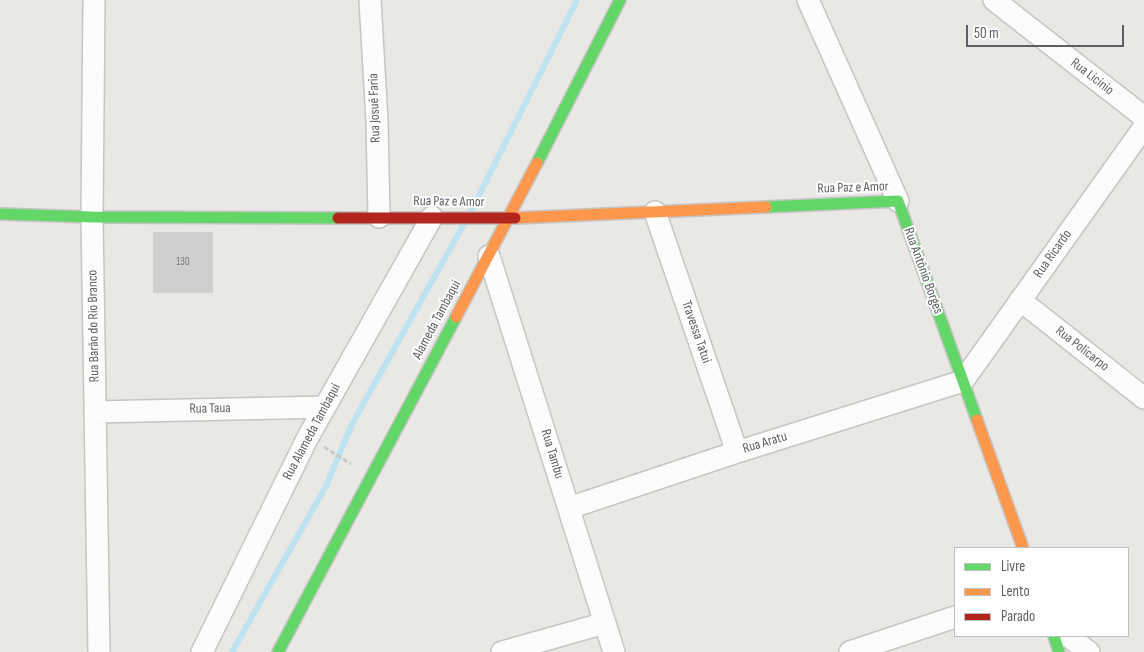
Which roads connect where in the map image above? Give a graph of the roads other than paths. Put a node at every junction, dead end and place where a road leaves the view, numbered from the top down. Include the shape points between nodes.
1 (94, 0) edge
2 (370, 0) edge
3 (620, 0) edge
4 (808, 0) edge
5 (994, 0) edge
6 (1144, 117) edge
7 (1144, 127) edge
8 (898, 201) junction
9 (655, 212) junction
10 (0, 214) edge
11 (92, 216) junction
12 (378, 217) junction
13 (441, 217) junction
14 (508, 218) junction
15 (489, 256) junction
16 (1020, 300) junction
17 (963, 381) junction
18 (1144, 398) edge
19 (325, 407) junction
20 (95, 412) junction
21 (737, 452) junction
22 (568, 508) junction
23 (1023, 547) edge
24 (954, 617) edge
25 (605, 623) junction
26 (1054, 637) edge
27 (1069, 637) edge
28 (99, 652) edge
29 (202, 652) edge
30 (278, 652) edge
31 (502, 652) edge
32 (614, 652) edge
33 (850, 652) edge
34 (1059, 652) edge
35 (1089, 652) edge

1 - 11 street, Rua Barão do Rio Branco
2 - 12 street, Rua Josué Faria via 377,121
3 - 14 street, Alameda Tambaqui
4 - 8 street, Rua Antônio Borges
5 - 6 street, Rua Licínio
7 - 16 street, Rua Ricardo
8 - 9 street, Rua Paz e Amor
8 - 17 street, Rua Antônio Borges
9 - 14 street, Rua Paz e Amor
9 - 21 street, Travessa Tatui
10 - 11 street, Rua Paz e Amor
11 - 12 street, Rua Paz e Amor
11 - 20 street, Rua Barão do Rio Branco
12 - 13 street, Rua Paz e Amor
13 - 14 street, Rua Paz e Amor
13 - 19 street, Rua Alameda Tambaqui
14 - 15 street, Alameda Tambaqui
15 - 22 street, Rua Tambu
15 - 30 street, Alameda Tambaqui
16 - 17 street, Rua Ricardo
16 - 18 street, Rua Policarpo
17 - 21 street, Rua Aratu
17 - 23 street, Rua Antônio Borges
19 - 20 street, Rua Taua
19 - 29 street, Rua Alameda Tambaqui
20 - 28 street, Rua Barão do Rio Branco
21 - 22 street, Rua Aratu
22 - 25 street, Rua Tambu
24 - 33 street
25 - 31 street
25 - 32 street, Rua Tambu
26 - 34 street
27 - 35 street

